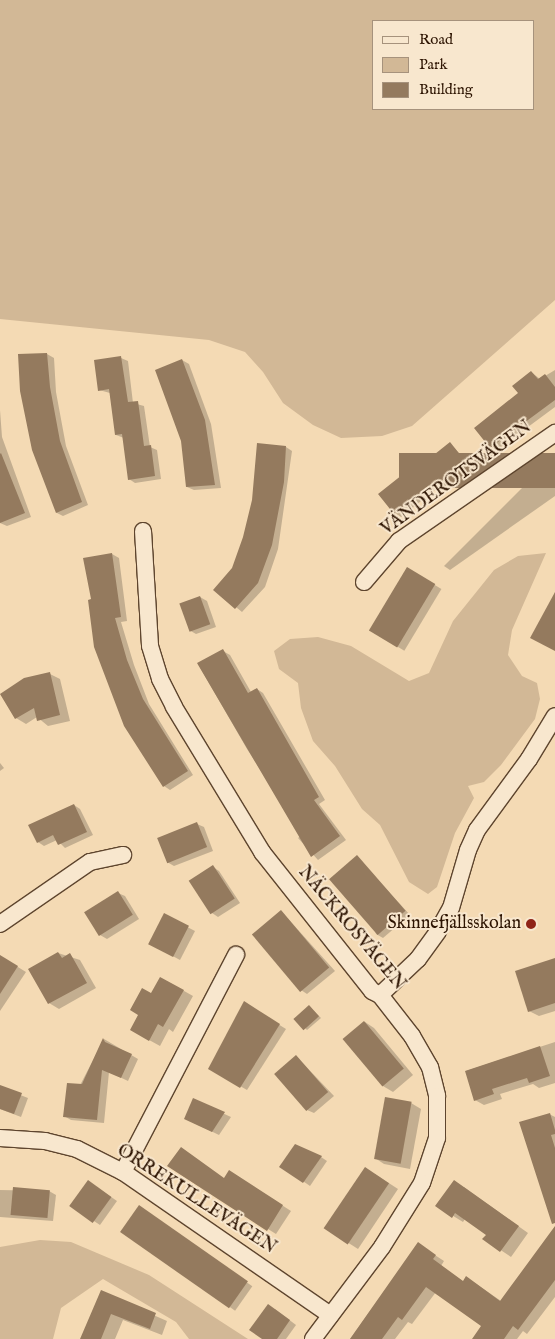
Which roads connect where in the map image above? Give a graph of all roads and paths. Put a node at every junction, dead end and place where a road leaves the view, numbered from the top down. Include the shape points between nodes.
1 (555, 433) edge
2 (143, 531) dead end
3 (364, 582) dead end
4 (555, 716) edge
5 (123, 855) dead end
6 (0, 924) edge
7 (236, 955) dead end
8 (380, 995) junction
9 (0, 1138) edge
10 (123, 1172) junction
11 (330, 1315) junction
12 (313, 1339) edge

1 - 3 street, VÄNDEROTSVÄGEN via 399,541
2 - 8 street, NÄCKROSVÄGEN via 150,646 160,679 174,707 262,852 372,991
4 - 8 street via 529,759 477,830 451,908 438,932 418,960
5 - 6 street via 90,862
7 - 10 street
8 - 11 street, NÄCKROSVÄGEN via 412,1036 430,1067 437,1096 437,1138 422,1183 405,1213
9 - 10 street, ORREKULLEVÄGEN via 45,1141 77,1149
10 - 11 street, ORREKULLEVÄGEN
11 - 12 street, NÄCKROSVÄGEN

